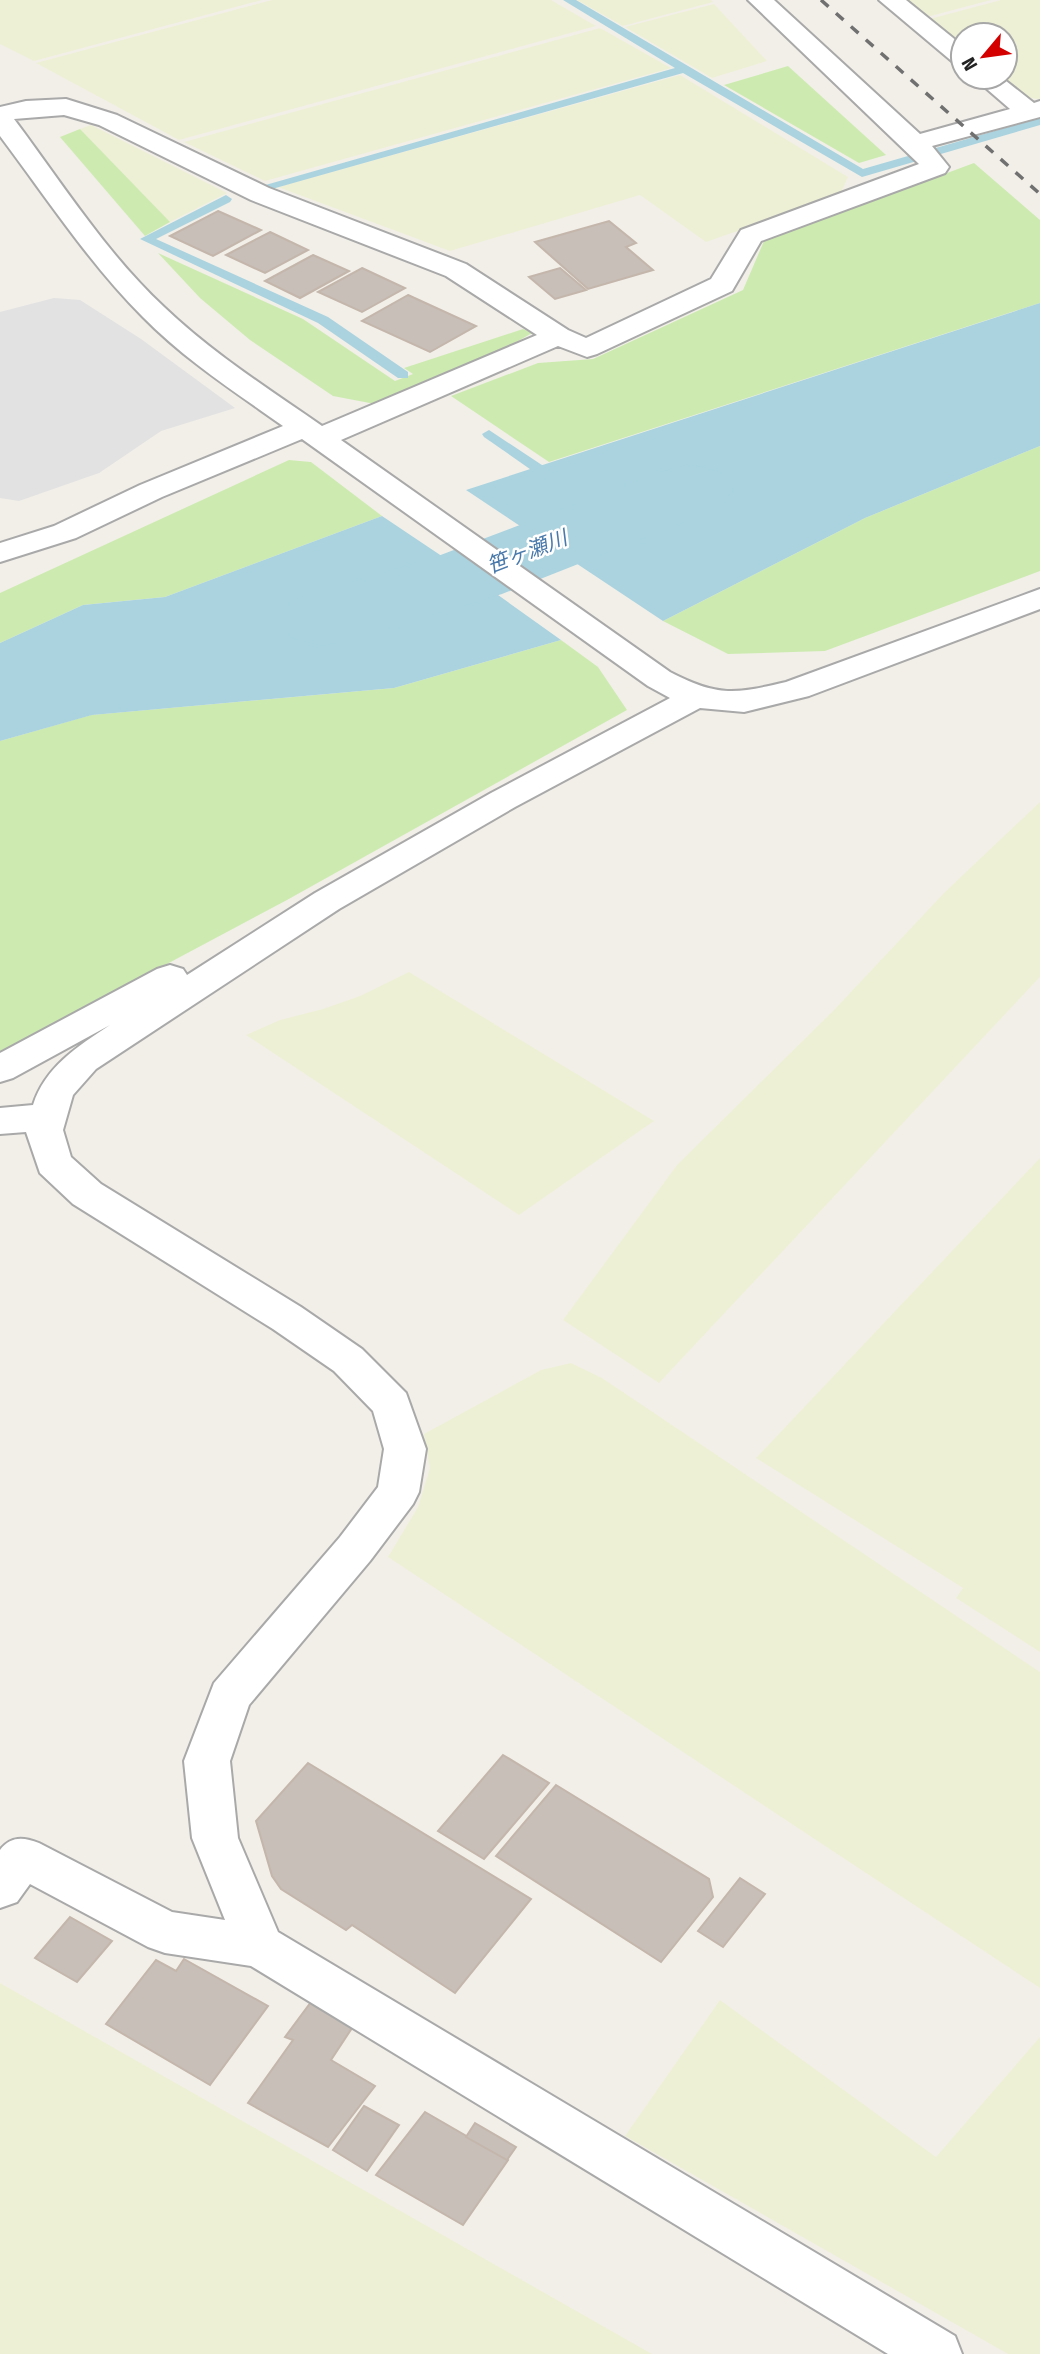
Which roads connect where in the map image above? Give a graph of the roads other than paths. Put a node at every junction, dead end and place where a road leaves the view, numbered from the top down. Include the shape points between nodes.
1 (760, 0) edge
2 (891, 0) edge
3 (949, 47) edge
4 (1006, 91) edge
5 (1035, 111) edge
6 (0, 116) edge
7 (922, 151) junction
8 (558, 336) junction
9 (319, 438) junction
10 (0, 554) edge
11 (1040, 598) edge
12 (695, 698) junction
13 (327, 901) junction
14 (0, 1069) edge
15 (48, 1117) junction
16 (0, 1121) edge
17 (0, 1888) edge
18 (260, 1946) junction
19 (936, 2354) edge

1 - 7 street
2 - 3 street
4 - 5 street
5 - 7 street
6 - 8 street via 66,107 108,120 260,194 456,270
6 - 9 street via 113,268 154,313 204,356
7 - 8 street via 936,167 751,236 722,285 587,348
8 - 9 street
9 - 10 street via 151,491 65,531
9 - 12 street via 659,679
11 - 12 street via 797,689 744,702
12 - 13 street
13 - 14 street via 188,967
13 - 15 street via 83,1060 55,1091
15 - 16 street
15 - 18 street via 44,1130 54,1163 87,1194 348,1360 391,1404 405,1449 398,1492 230,1696 207,1761 215,1838
17 - 18 street via 22,1857 165,1932
18 - 19 street

